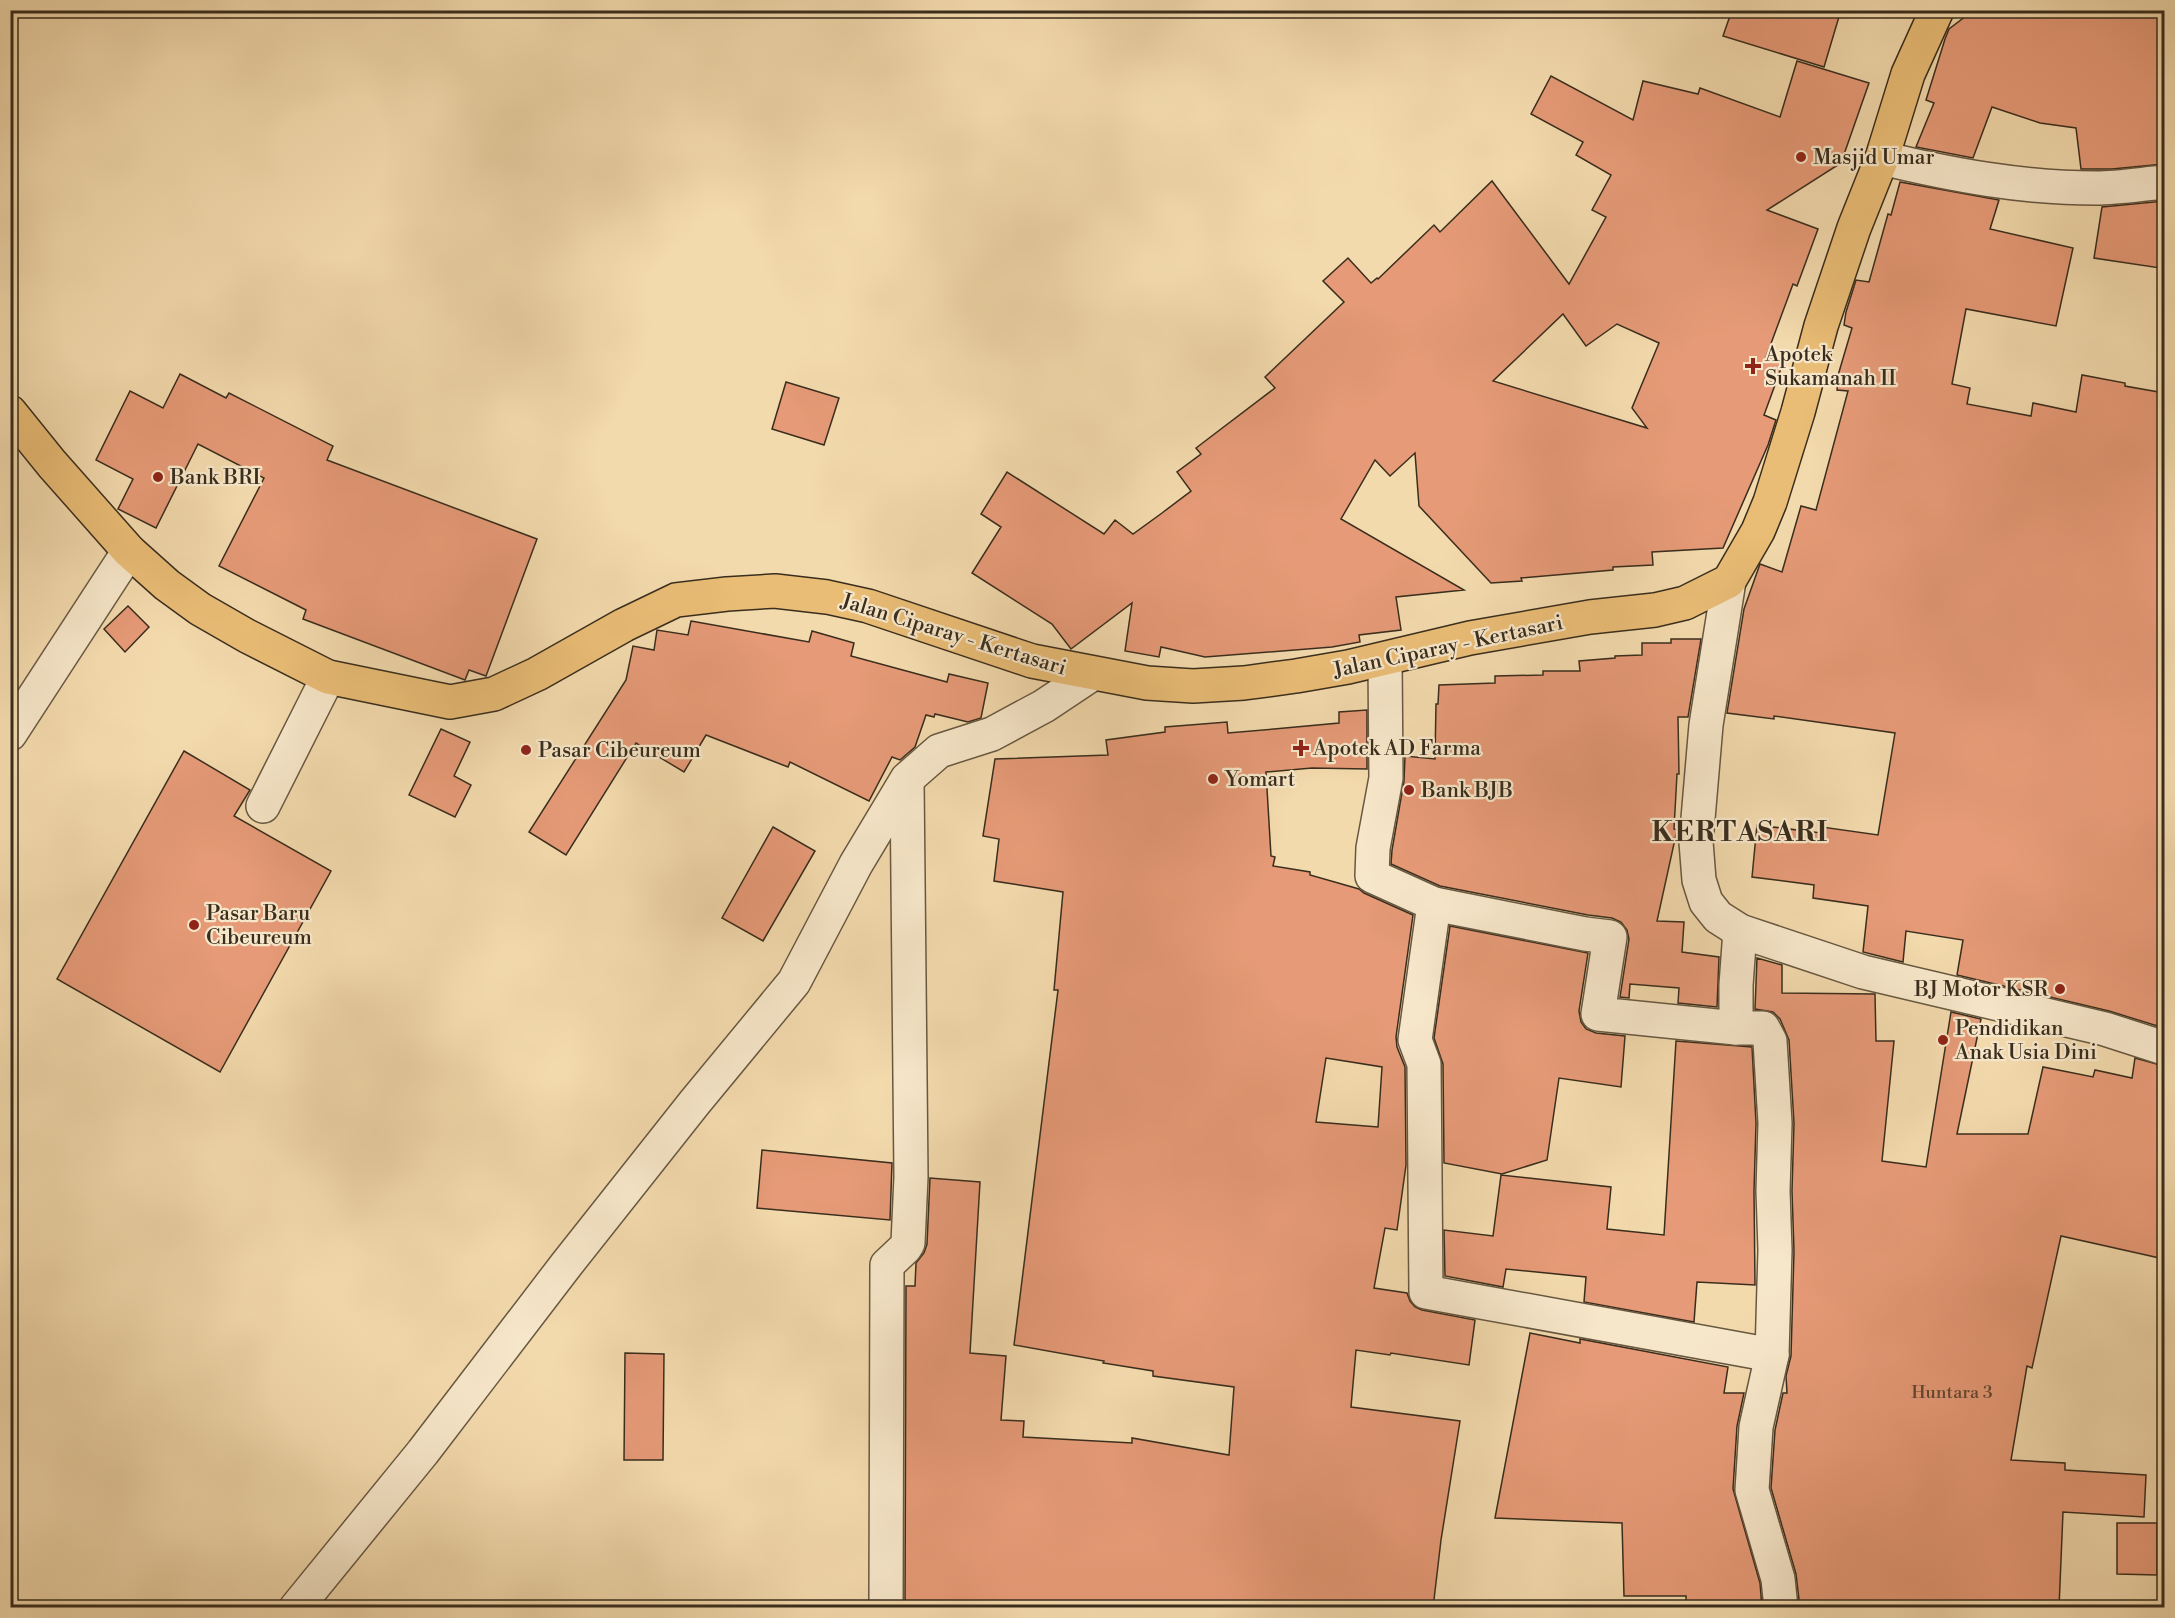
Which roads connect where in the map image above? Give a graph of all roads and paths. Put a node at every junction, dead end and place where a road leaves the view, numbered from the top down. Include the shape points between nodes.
1 (1936, 10) edge
2 (1882, 158) junction
3 (2164, 182) edge
4 (10, 411) edge
5 (129, 551) junction
6 (1730, 581) junction
7 (1385, 659) junction
8 (1092, 674) junction
9 (328, 677) junction
10 (10, 734) edge
11 (907, 779) junction
12 (263, 806) dead end
13 (1434, 904) junction
14 (1740, 931) junction
15 (1736, 1028) junction
16 (2164, 1048) edge
17 (1772, 1355) junction
18 (296, 1608) edge
19 (886, 1608) edge
20 (1781, 1608) edge

1 - 2 main road via 1908,74
2 - 3 street via 2018,185 2098,188
2 - 6 main road via 1821,326 1770,502
4 - 5 main road, Jalan Ciparay - Kertasari
5 - 9 main road, Jalan Ciparay - Kertasari via 200,609
5 - 10 street
6 - 7 main road, Jalan Ciparay - Kertasari via 1685,603 1655,610 1480,636
6 - 14 street via 1706,725 1696,842 1699,880 1706,902 1718,917
7 - 8 main road, Jalan Ciparay - Kertasari via 1244,683 1193,686
7 - 13 street via 1386,778 1372,876
8 - 9 main road, Jalan Ciparay - Kertasari via 1032,661 868,606 775,591 676,600 494,694 450,702
8 - 11 street via 992,734 939,751
9 - 12 street
11 - 18 street via 856,864 794,982
11 - 19 street via 910,1177 908,1243 887,1265
13 - 15 street via 1610,937 1598,1014
13 - 17 street via 1415,1040 1424,1064 1426,1292
14 - 15 street
14 - 16 street via 1863,972 2105,1029
15 - 17 street via 1763,1028 1770,1041 1775,1123
17 - 20 street via 1756,1427 1752,1490 1778,1579

